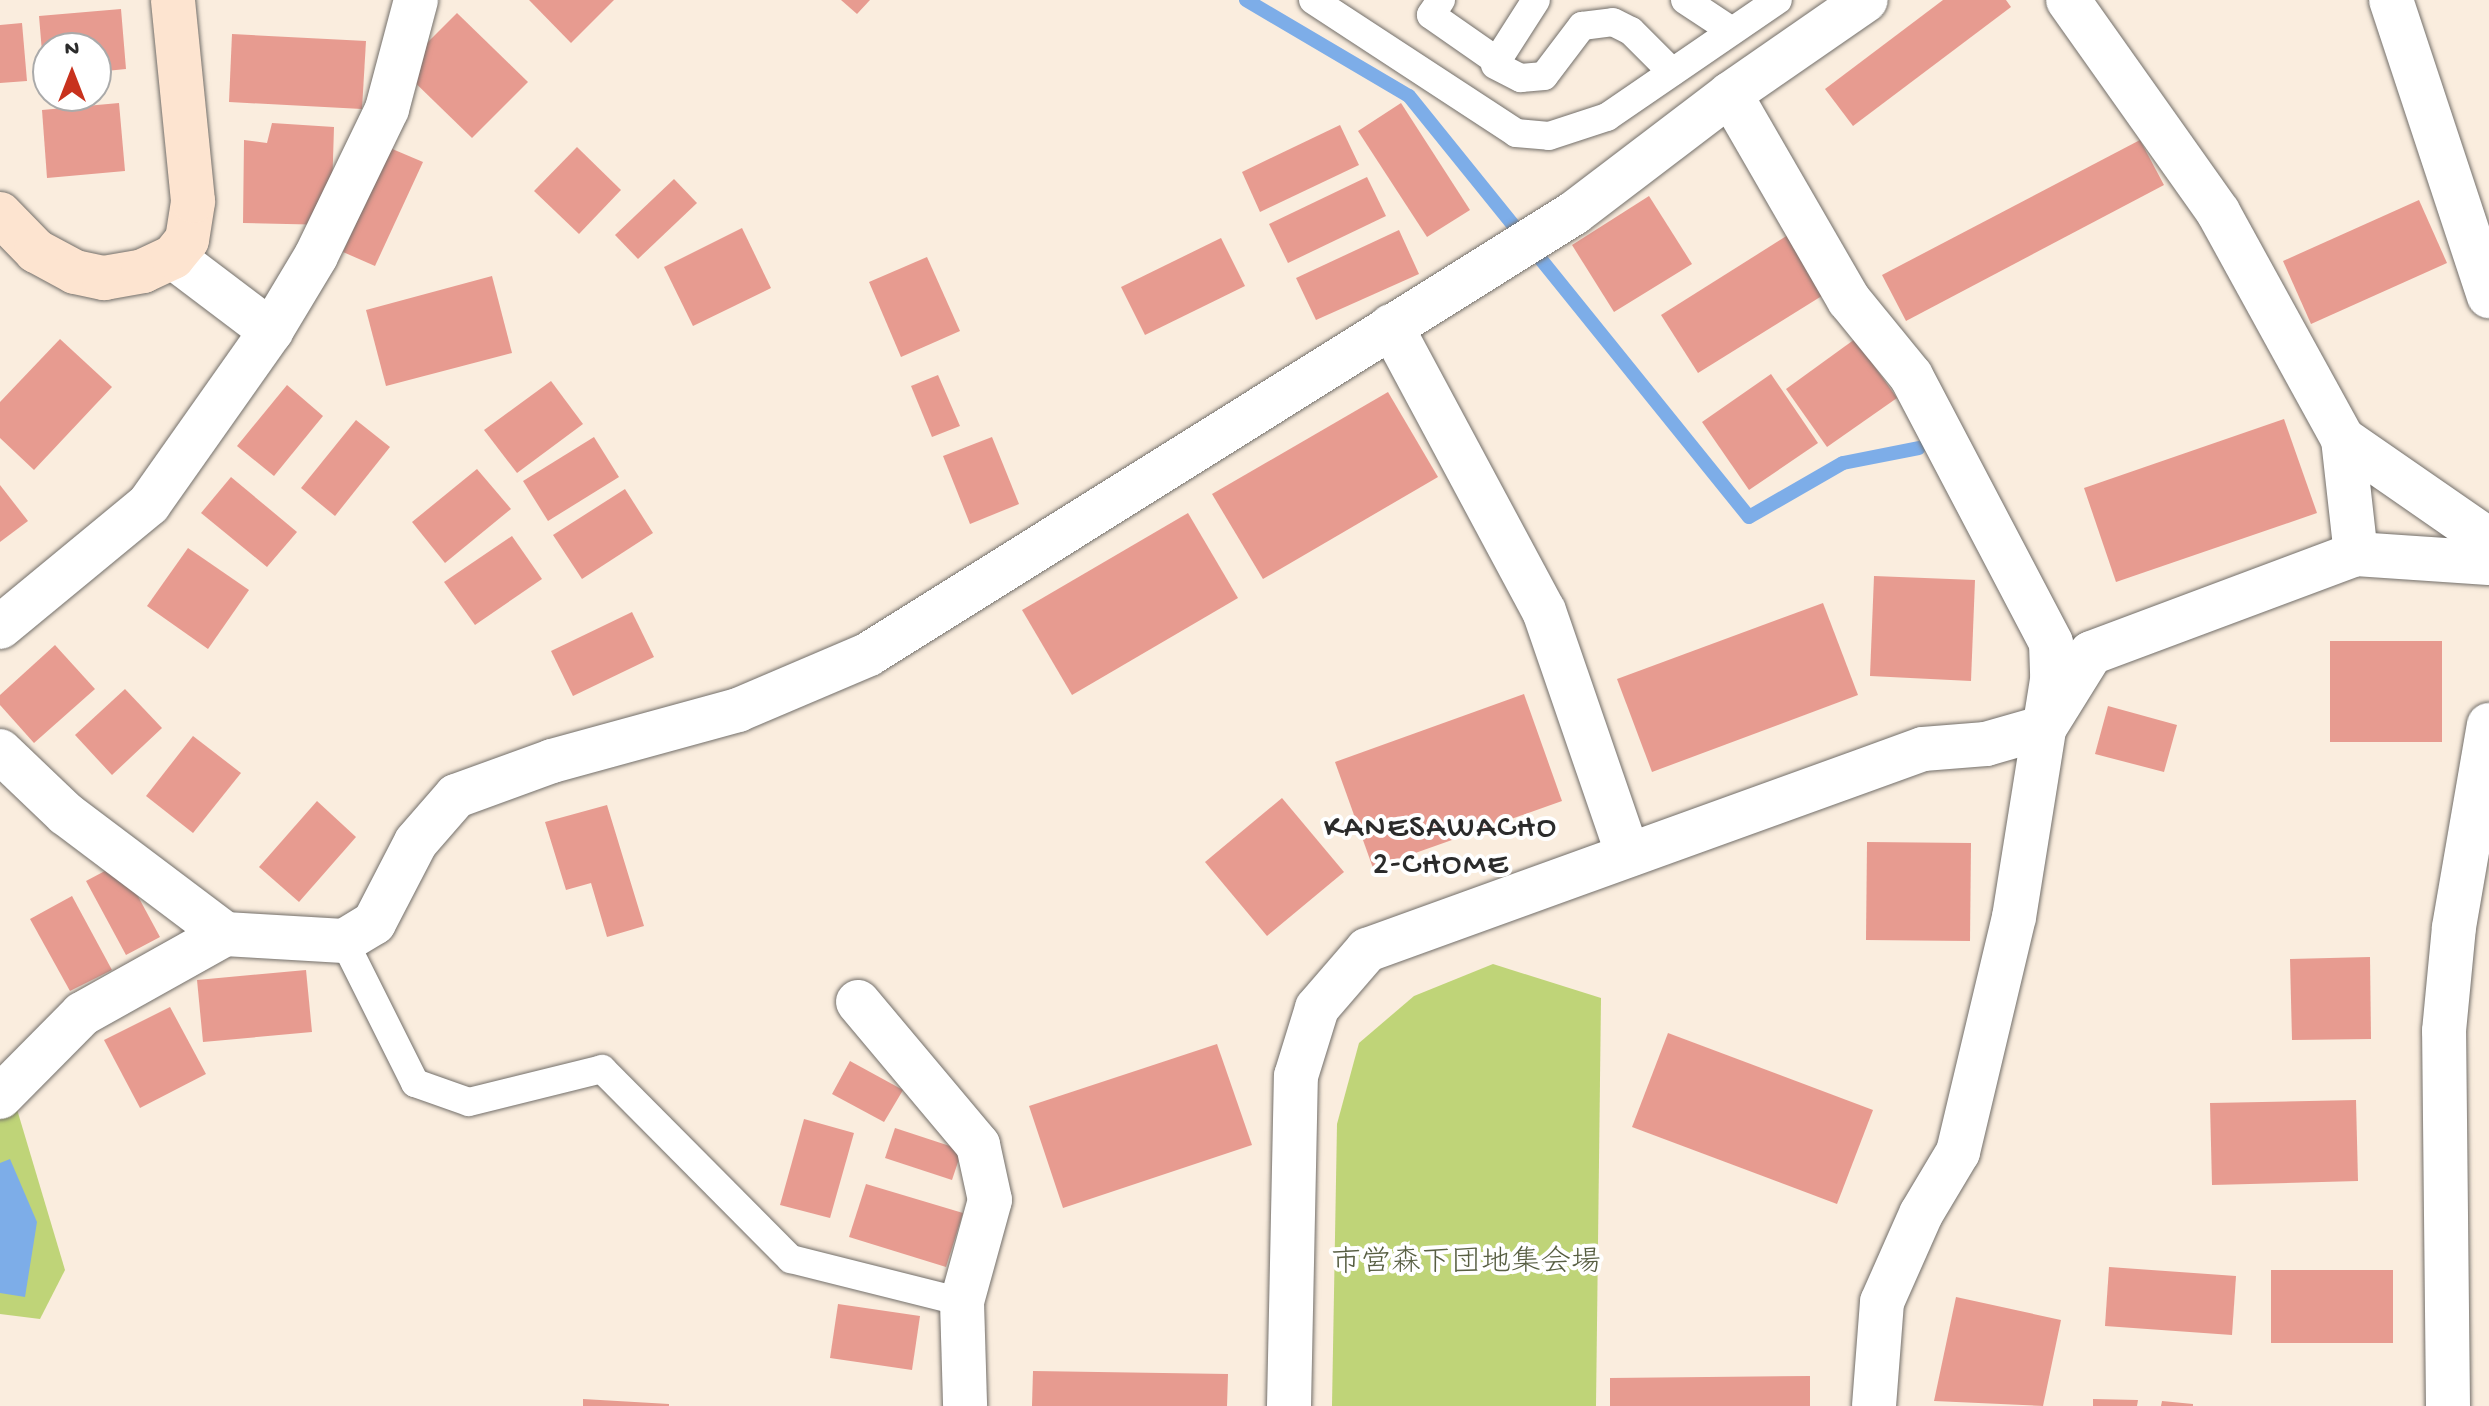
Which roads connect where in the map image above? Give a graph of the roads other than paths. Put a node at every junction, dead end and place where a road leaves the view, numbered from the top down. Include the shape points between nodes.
1 (173, 0) edge
2 (416, 0) edge
3 (1313, 0) edge
4 (1441, 0) edge
5 (1536, 0) edge
6 (1685, 0) edge
7 (1778, 0) edge
8 (1866, 0) edge
9 (2068, 0) edge
10 (2391, 0) edge
11 (1348, 10) edge
12 (1732, 31) junction
13 (1496, 63) junction
14 (1672, 72) junction
15 (1730, 94) junction
16 (1469, 103) junction
17 (0, 214) edge
18 (2477, 223) edge
19 (173, 257) junction
20 (2489, 296) edge
21 (1391, 326) junction
22 (271, 331) junction
23 (2343, 439) junction
24 (2489, 540) edge
25 (2356, 554) junction
26 (2489, 563) edge
27 (0, 627) edge
28 (2489, 725) edge
29 (2045, 727) junction
30 (0, 751) edge
31 (2482, 785) edge
32 (1628, 855) junction
33 (225, 934) junction
34 (344, 941) junction
35 (858, 1002) dead end
36 (0, 1097) edge
37 (962, 1302) junction
38 (965, 1406) edge
39 (1289, 1406) edge
40 (1874, 1406) edge
41 (2448, 1406) edge

1 - 19 street via 193,201 187,240
2 - 22 street via 387,109 316,256
3 - 11 lane
4 - 13 lane via 1431,15
5 - 13 lane
6 - 12 lane
7 - 12 lane
8 - 15 street
9 - 23 street via 2218,212
10 - 18 street
11 - 16 lane
12 - 14 lane
13 - 14 lane via 1521,78 1544,76 1582,26 1613,22 1631,31
13 - 16 lane
14 - 16 lane via 1607,117 1549,136 1516,133
15 - 21 street via 1574,213
15 - 29 street via 1849,300 1911,376 2051,643
17 - 19 street via 36,251 75,272 104,278 143,271
18 - 20 street
19 - 22 street
21 - 32 street via 1544,611
21 - 34 street via 869,654 738,710 552,761 456,796 416,842 374,923
22 - 27 street via 149,504
23 - 24 street
23 - 25 street
25 - 26 street
25 - 29 street via 2091,653
28 - 31 street
29 - 32 street via 1986,744 1923,749
29 - 40 street via 2014,917 1958,1152 1921,1214 1882,1302
30 - 33 street via 66,814
31 - 41 street via 2444,1031
32 - 39 street via 1367,950 1317,1008 1296,1076
33 - 34 street
33 - 36 street via 82,1014
34 - 37 lane via 415,1083 469,1102 602,1069 791,1259
35 - 37 street via 978,1145 990,1200
37 - 38 street

